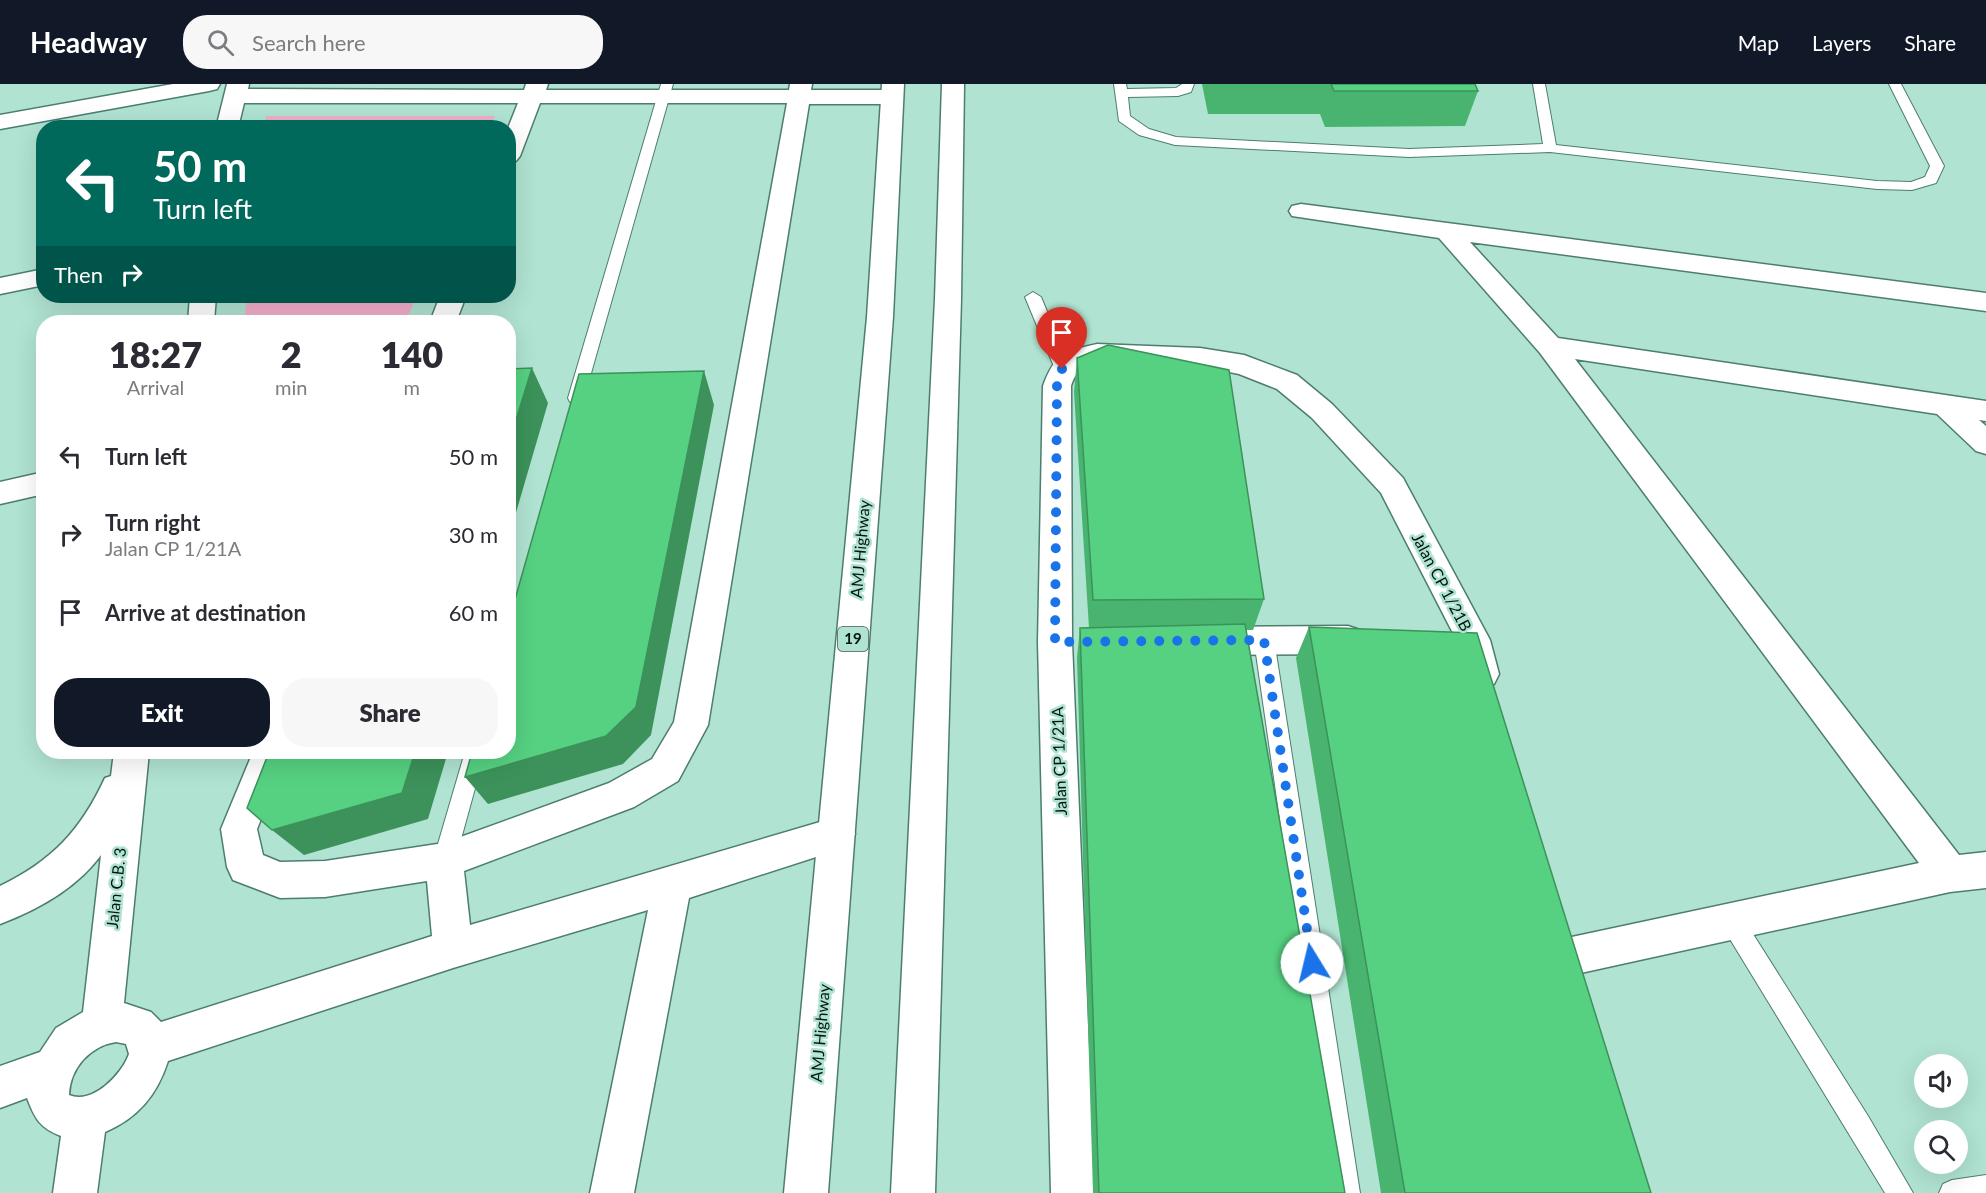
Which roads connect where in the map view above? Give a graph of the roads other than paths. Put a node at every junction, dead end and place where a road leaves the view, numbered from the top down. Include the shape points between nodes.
1 (209, 84) edge
2 (953, 84) edge
3 (1188, 84) edge
4 (1539, 84) edge
5 (1896, 84) edge
6 (535, 89) edge
7 (1121, 89) edge
8 (237, 90) edge
9 (665, 90) edge
10 (800, 90) edge
11 (893, 90) edge
12 (229, 120) edge
13 (0, 122) edge
14 (516, 136) edge
15 (1550, 148) junction
16 (1301, 210) dead end
17 (1448, 233) junction
18 (36, 278) edge
19 (0, 286) edge
20 (1033, 297) dead end
21 (1986, 302) edge
22 (1550, 346) junction
23 (1062, 369) junction
24 (1947, 406) junction
25 (1986, 411) edge
26 (572, 412) edge
27 (1986, 443) edge
28 (36, 485) edge
29 (0, 493) edge
30 (1264, 640) junction
31 (1380, 640) edge
32 (1438, 640) edge
33 (1473, 640) junction
34 (1171, 641) edge
35 (1055, 642) junction
36 (1090, 642) edge
37 (1492, 708) edge
38 (130, 759) edge
39 (267, 759) edge
40 (473, 759) edge
41 (837, 834) junction
42 (444, 861) junction
43 (1968, 872) edge
44 (672, 885) junction
45 (0, 906) edge
46 (1733, 923) junction
47 (453, 949) junction
48 (1567, 957) edge
49 (102, 1024) junction
50 (150, 1046) junction
51 (52, 1069) junction
52 (0, 1087) edge
53 (85, 1118) junction
54 (1986, 1188) edge
55 (75, 1193) edge
56 (612, 1193) edge
57 (806, 1193) edge
58 (913, 1193) edge
59 (1073, 1193) edge
60 (1347, 1193) edge
61 (1900, 1193) edge
62 (1952, 1193) edge

1 - 13 main road
2 - 58 main road
3 - 7 lane via 1178,92
4 - 15 lane
5 - 15 lane via 1937,166 1931,180 1912,186
6 - 8 main road
6 - 9 main road
6 - 14 main road
7 - 15 lane via 1124,118 1144,132 1175,141 1409,153
8 - 12 main road
9 - 10 main road
9 - 26 lane
10 - 11 main road
10 - 42 main road via 691,725 664,770 621,795
11 - 41 main road, AMJ Highway / 19 via 880,317
16 - 17 main road
17 - 21 main road via 1842,280
17 - 22 main road
18 - 19 main road
20 - 23 lane
22 - 24 main road
22 - 43 main road
23 - 33 main road, Jalan CP 1/21B via 1075,358 1097,353 1200,357 1244,365 1287,382 1322,411 1392,486
23 - 35 main road, Jalan CP 1/21A via 1057,386
24 - 25 main road
24 - 27 main road
28 - 29 main road
30 - 31 main road
30 - 34 main road
30 - 60 lane
32 - 33 main road
33 - 37 main road, Jalan CP 1/21B
35 - 36 main road
35 - 59 main road, Jalan CP 1/21A
38 - 45 main road via 106,819 84,851 34,890
38 - 49 main road, Jalan C.B. 3
39 - 42 main road via 239,829 246,867 280,880 326,879
40 - 42 lane
41 - 44 main road
41 - 57 main road, AMJ Highway / 19
42 - 47 main road
43 - 46 main road
44 - 47 main road
44 - 56 main road
46 - 48 main road
46 - 61 lane via 1767,983 1861,1124
47 - 50 main road
49 - 50 main road via 129,1022 139,1027
49 - 51 main road via 72,1041
50 - 53 main road via 142,1076 132,1091 102,1113
51 - 52 main road
51 - 53 main road via 47,1086 49,1101 56,1112 69,1118
53 - 55 main road
54 - 62 lane

